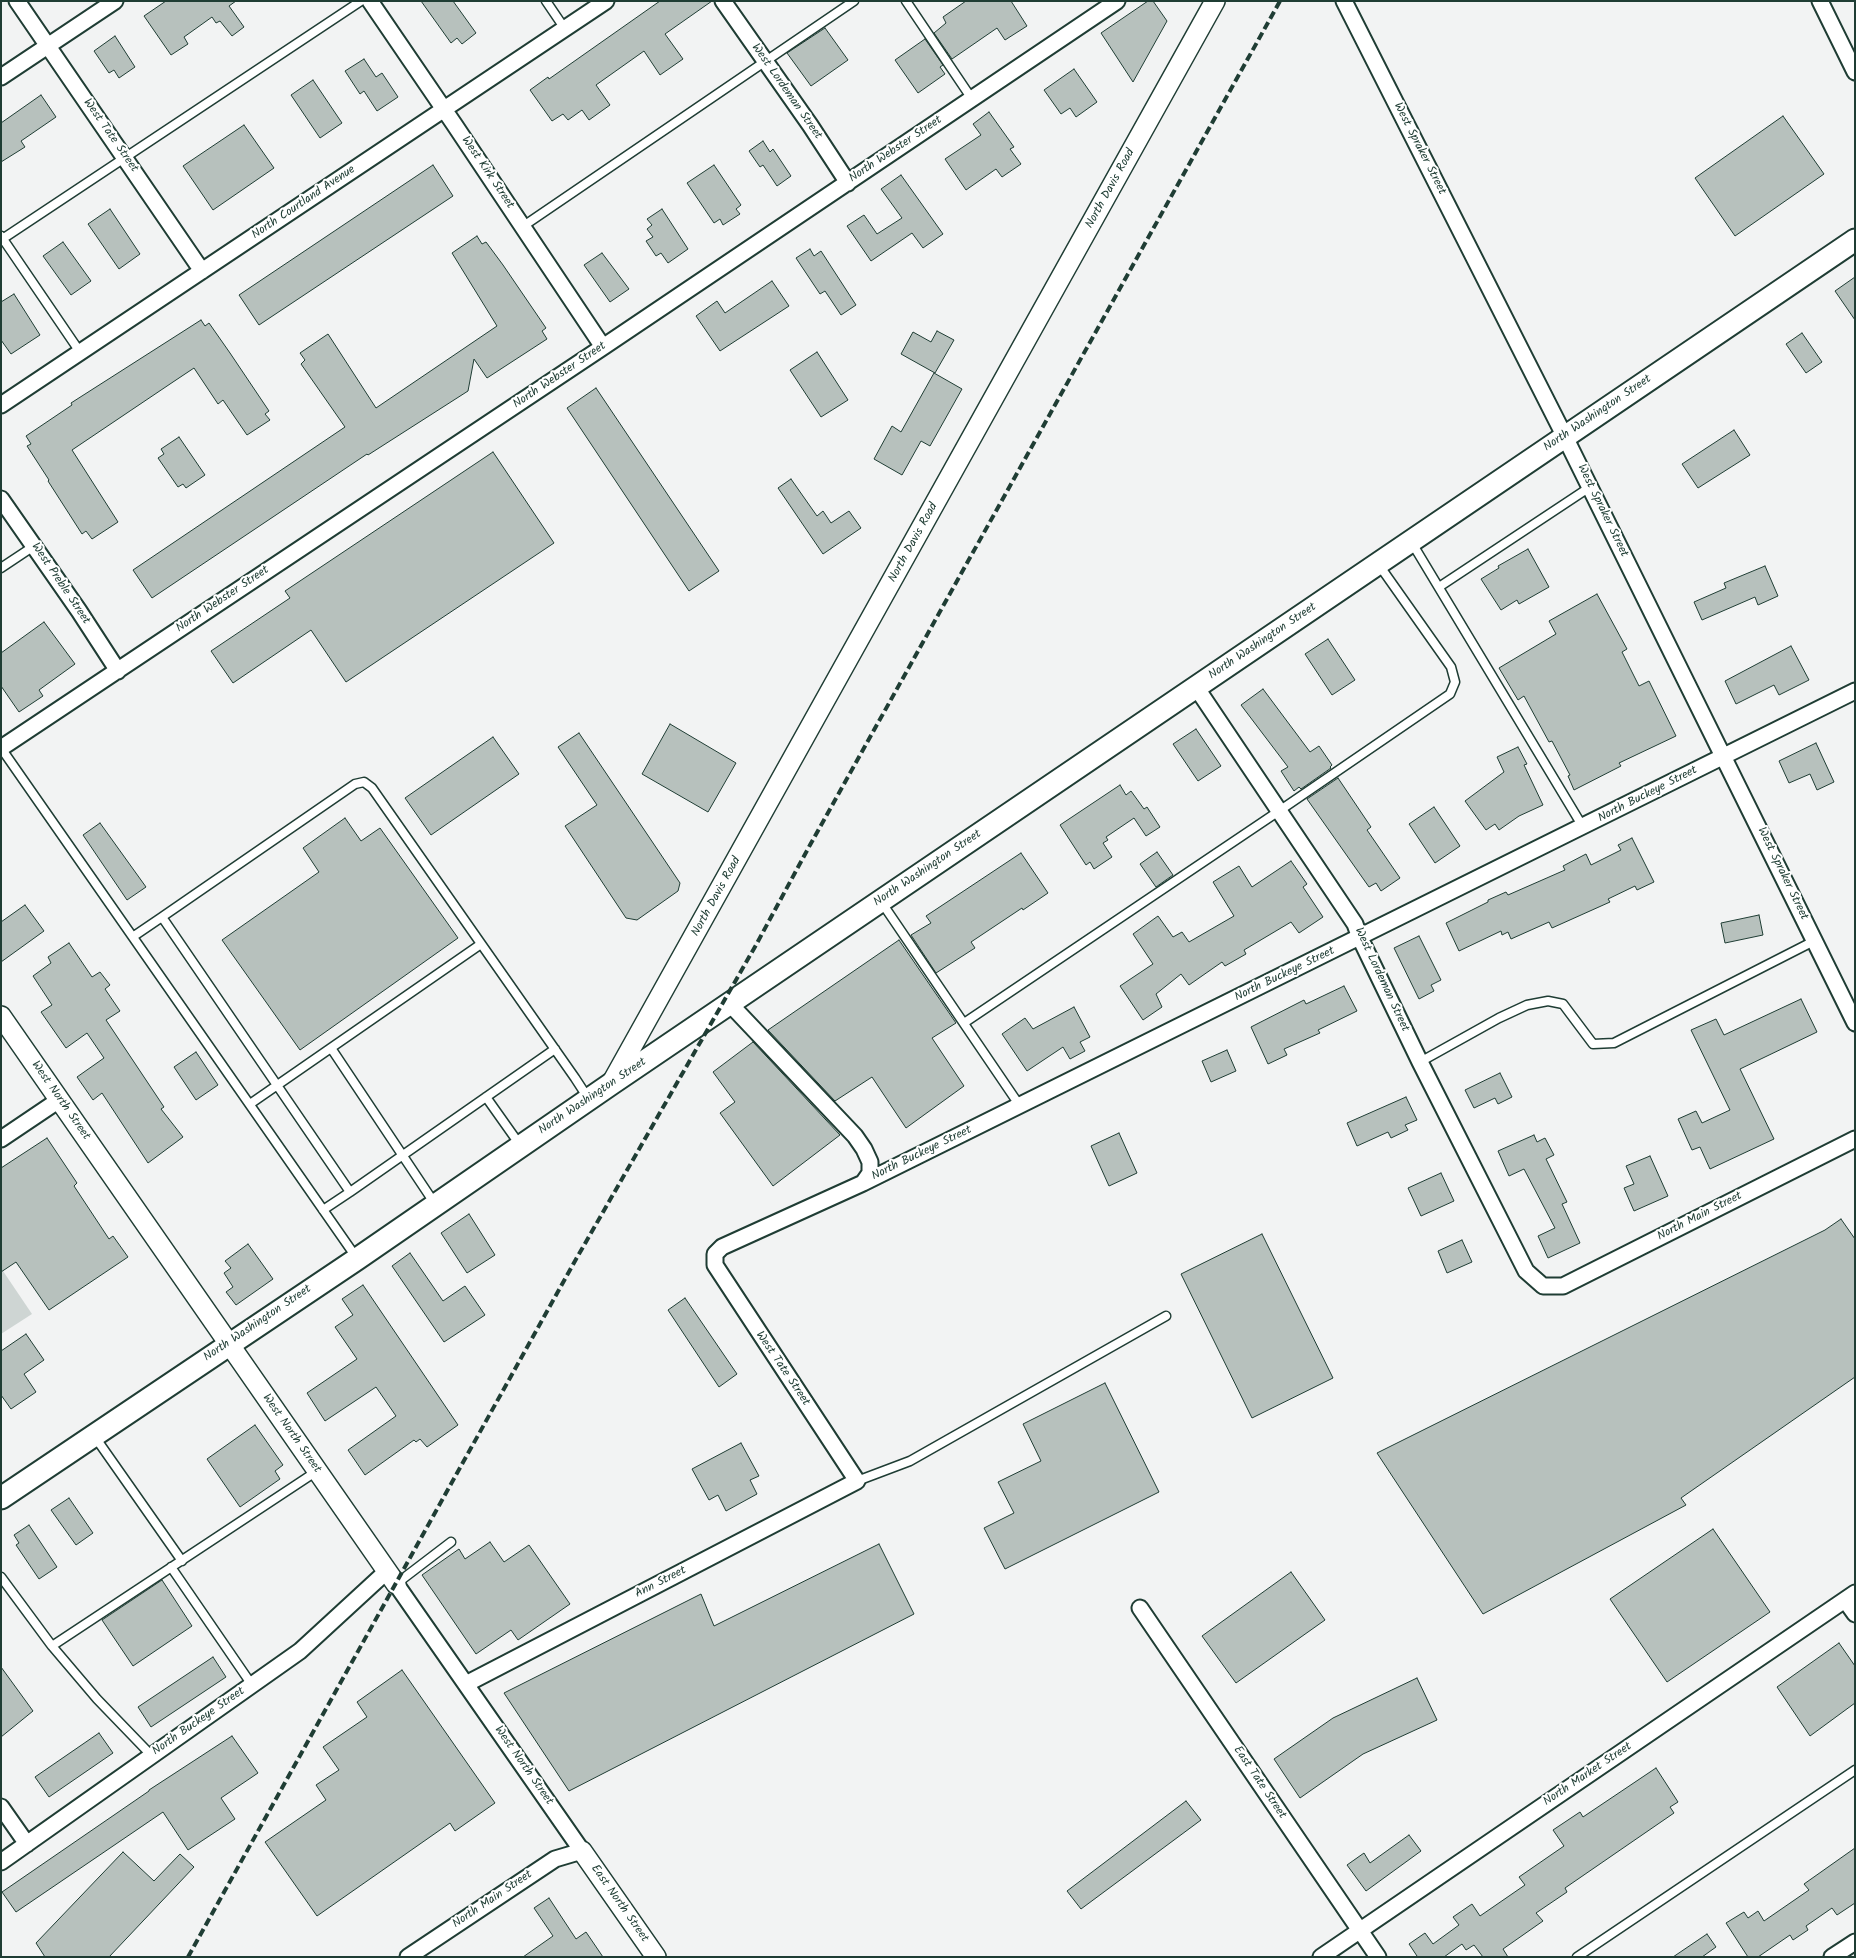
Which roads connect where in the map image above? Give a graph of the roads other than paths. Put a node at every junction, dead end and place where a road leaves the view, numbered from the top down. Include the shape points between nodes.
1 (17, 1) edge
2 (115, 1) edge
3 (361, 1) edge
4 (370, 1) edge
5 (546, 1) edge
6 (606, 1) edge
7 (723, 1) edge
8 (854, 1) edge
9 (906, 1) edge
10 (1117, 1) edge
11 (1215, 1) edge
12 (1344, 1) edge
13 (1820, 1) edge
14 (565, 29) junction
15 (48, 46) junction
16 (765, 61) junction
17 (1855, 72) edge
18 (1, 77) edge
19 (972, 99) junction
20 (444, 109) junction
21 (126, 158) junction
22 (848, 183) junction
23 (522, 227) junction
24 (2, 238) edge
25 (1855, 240) edge
26 (202, 271) junction
27 (602, 347) junction
28 (80, 352) junction
29 (1, 404) edge
30 (1565, 436) junction
31 (1590, 487) junction
32 (1, 499) edge
33 (1411, 541) junction
34 (34, 546) junction
35 (1378, 564) junction
36 (1, 568) edge
37 (1439, 587) junction
38 (118, 671) junction
39 (1196, 687) junction
40 (1855, 691) edge
41 (1, 748) edge
42 (1724, 756) junction
43 (1279, 811) junction
44 (1583, 827) junction
45 (881, 901) junction
46 (162, 917) junction
47 (134, 936) junction
48 (1360, 938) junction
49 (1814, 941) junction
50 (480, 944) junction
51 (730, 1004) junction
52 (1, 1016) edge
53 (964, 1023) junction
54 (1855, 1023) edge
55 (331, 1048) junction
56 (555, 1050) junction
57 (1420, 1062) junction
58 (612, 1084) junction
59 (277, 1085) junction
60 (486, 1097) junction
61 (589, 1099) junction
62 (59, 1100) junction
63 (250, 1104) junction
64 (1020, 1106) junction
65 (1, 1139) edge
66 (1855, 1139) edge
67 (521, 1146) junction
68 (404, 1155) junction
69 (863, 1183) junction
70 (350, 1192) junction
71 (436, 1205) junction
72 (323, 1210) junction
73 (715, 1254) joint
74 (357, 1259) junction
75 (1543, 1286) joint
76 (1166, 1316) dead end
77 (228, 1344) junction
78 (94, 1435) junction
79 (317, 1471) junction
80 (857, 1481) junction
81 (1, 1498) edge
82 (451, 1542) dead end
83 (182, 1560) junction
84 (171, 1567) junction
85 (392, 1577) junction
86 (1, 1578) edge
87 (1850, 1597) edge
88 (1140, 1608) dead end
89 (1855, 1614) edge
90 (52, 1646) junction
91 (466, 1684) junction
92 (252, 1685) junction
93 (152, 1756) junction
94 (1855, 1770) edge
95 (1, 1808) edge
96 (28, 1844) junction
97 (582, 1851) junction
98 (1, 1862) edge
99 (1360, 1931) junction
100 (1855, 1942) edge
101 (408, 1957) edge
102 (656, 1957) edge
103 (1321, 1957) edge
104 (1378, 1957) edge
105 (1577, 1957) edge
106 (1832, 1957) edge

1 - 15 street, West Tate Street
2 - 15 street
3 - 21 lane
4 - 20 street, West Kirk Street
5 - 14 lane
6 - 14 street, North Courtland Avenue
7 - 16 street, West Lordeman Street
8 - 16 lane
9 - 19 lane
10 - 19 street, North Webster Street
11 - 58 street, North Davis Road
12 - 30 street, West Spraker Street
13 - 17 street
14 - 20 street, North Courtland Avenue
15 - 18 street
15 - 21 street, West Tate Street
16 - 22 street, West Lordeman Street
16 - 23 lane
19 - 22 street, North Webster Street
20 - 23 street, West Kirk Street
20 - 26 street, North Courtland Avenue
21 - 24 lane
21 - 26 street, West Tate Street
22 - 27 street, North Webster Street
23 - 27 street, West Kirk Street
24 - 28 lane
25 - 30 main road, North Washington Street
26 - 28 street, North Courtland Avenue
27 - 38 street, North Webster Street
28 - 29 street, North Courtland Avenue
30 - 31 street, West Spraker Street
30 - 33 main road, North Washington Street
31 - 37 lane
31 - 42 street, West Spraker Street
32 - 34 street, West Preble Street
33 - 35 main road, North Washington Street
33 - 37 lane
34 - 36 lane
34 - 38 street, West Preble Street
35 - 39 main road, North Washington Street
35 - 43 lane via 1451,667 1455,682 1450,694
37 - 44 lane
38 - 41 street, North Webster Street
39 - 43 street, West Lordeman Street
39 - 45 main road, North Washington Street
40 - 42 street, North Buckeye Street
41 - 47 lane
42 - 44 street, North Buckeye Street
42 - 49 street, West Spraker Street
43 - 48 street, West Lordeman Street via 1355,924
43 - 53 lane
44 - 48 street, North Buckeye Street
45 - 51 main road, North Washington Street
45 - 53 lane
46 - 47 lane
46 - 50 lane via 355,784 364,782 372,788
46 - 59 lane
47 - 63 lane
48 - 57 street, West Lordeman Street
48 - 64 street, North Buckeye Street
49 - 54 street, West Spraker Street
49 - 57 lane via 1614,1043 1593,1044 1563,1004 1548,1001 1527,1005 1499,1018
50 - 55 lane
50 - 56 lane
51 - 58 main road, North Washington Street
51 - 69 street via 855,1136 870,1162 870,1174
52 - 62 street, West North Street
53 - 64 lane
55 - 59 lane
55 - 68 lane
56 - 60 lane
56 - 61 lane
57 - 75 street, West Lordeman Street via 1526,1271
58 - 61 main road, North Washington Street
59 - 63 lane
59 - 70 lane
60 - 67 lane
60 - 68 lane
61 - 67 main road, North Washington Street
62 - 65 street
62 - 77 street, West North Street
63 - 72 lane
64 - 69 street, North Buckeye Street
66 - 75 street, North Main Street via 1562,1286
67 - 71 main road, North Washington Street
68 - 70 lane
68 - 71 lane
69 - 73 street, North Buckeye Street via 722,1247
70 - 72 lane
71 - 74 main road, North Washington Street
72 - 74 lane
73 - 80 street, West Tate Street via 715,1265 726,1284
74 - 77 main road, North Washington Street
76 - 80 lane via 910,1461
77 - 78 main road, North Washington Street
77 - 79 street, West North Street
78 - 81 main road, North Washington Street
78 - 83 lane
79 - 83 lane
79 - 85 street, West North Street
80 - 91 street, Ann Street
82 - 85 lane
83 - 84 lane
84 - 90 lane
84 - 92 lane
85 - 91 street, West North Street
85 - 92 street, North Buckeye Street
86 - 90 lane
87 - 89 street
87 - 99 street, North Market Street
88 - 99 street, East Tate Street
90 - 93 lane
91 - 97 street, West North Street
92 - 93 street, North Buckeye Street
93 - 96 street, North Buckeye Street
94 - 105 lane
95 - 96 street
96 - 98 street, North Buckeye Street
97 - 101 street, North Main Street via 555,1859
97 - 102 street, East North Street
99 - 103 street, North Market Street
99 - 104 street, East Tate Street
100 - 106 street

